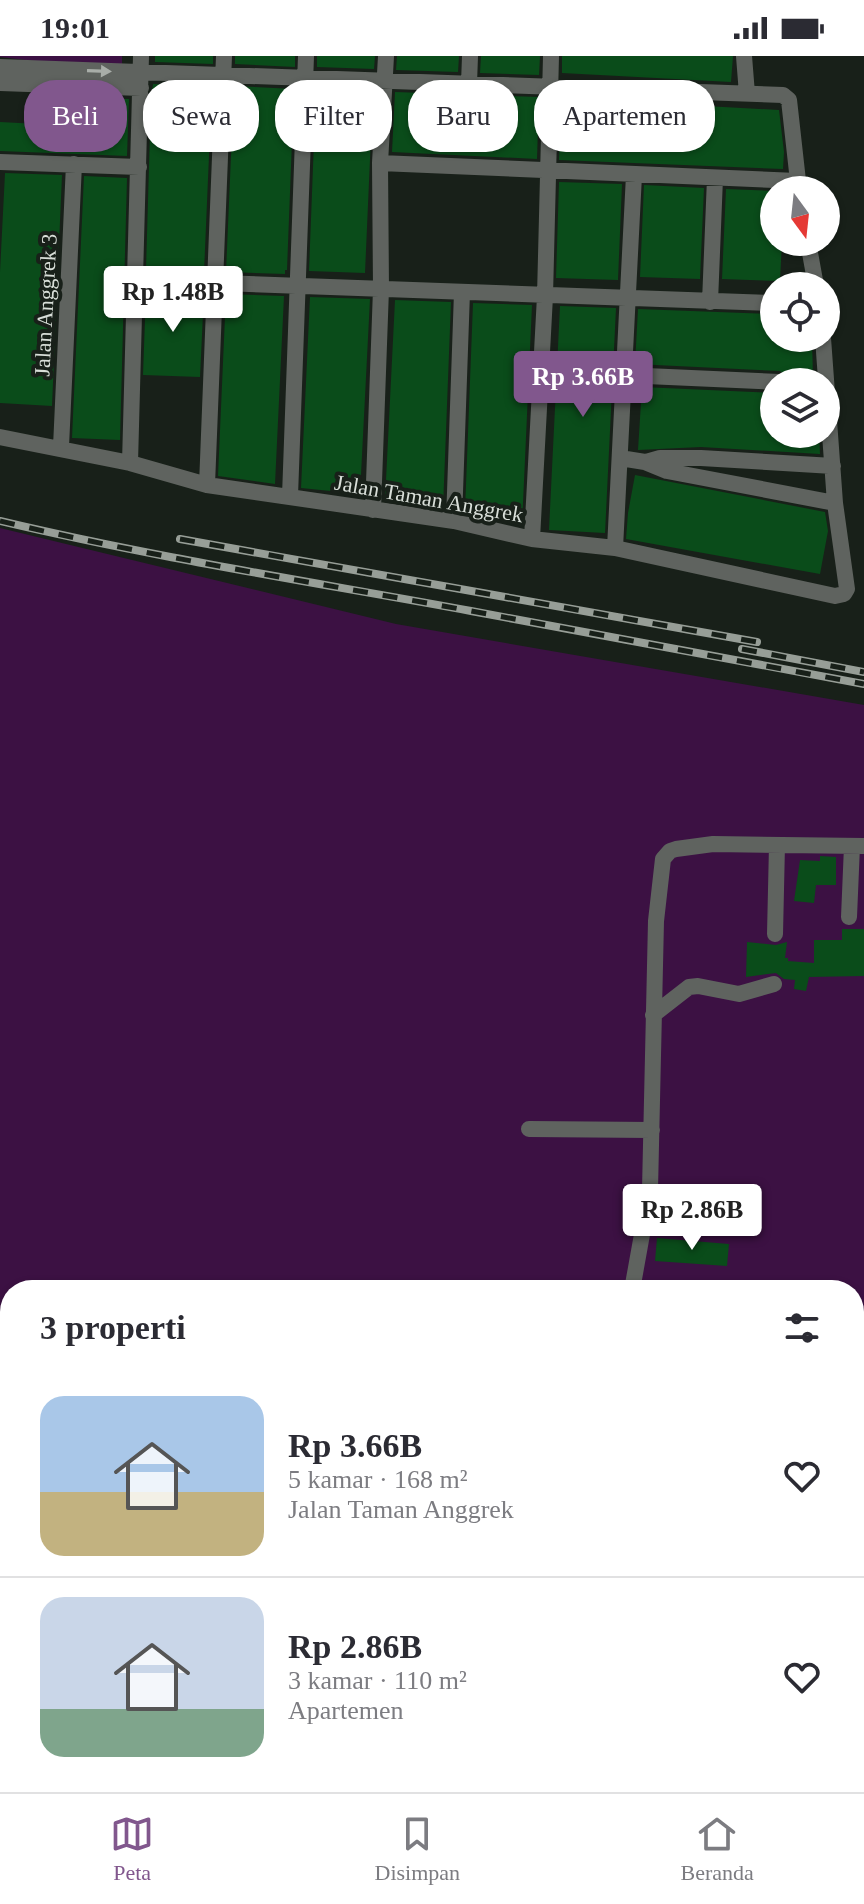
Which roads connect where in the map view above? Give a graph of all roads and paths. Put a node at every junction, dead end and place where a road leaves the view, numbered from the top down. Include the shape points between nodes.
1 (224, 56) edge
2 (306, 56) edge
3 (386, 56) edge
4 (470, 56) edge
5 (551, 56) edge
6 (744, 56) edge
7 (0, 67) edge
8 (141, 72) edge
9 (223, 75) junction
10 (305, 78) junction
11 (358, 80) edge
12 (384, 80) edge
13 (469, 80) edge
14 (551, 80) edge
15 (0, 83) edge
16 (715, 93) edge
17 (747, 94) junction
18 (381, 152) edge
19 (549, 152) edge
20 (0, 162) edge
21 (380, 163) junction
22 (74, 164) junction
23 (139, 167) junction
24 (549, 171) junction
25 (634, 175) junction
26 (797, 176) edge
27 (715, 178) junction
28 (760, 182) edge
29 (135, 280) junction
30 (216, 283) junction
31 (298, 286) junction
32 (381, 289) junction
33 (462, 292) junction
34 (545, 296) junction
35 (627, 299) junction
36 (710, 302) junction
37 (760, 303) edge
38 (624, 375) junction
39 (760, 381) edge
40 (0, 437) edge
41 (61, 447) junction
42 (832, 448) edge
43 (620, 458) junction
44 (645, 462) junction
45 (130, 463) junction
46 (833, 466) junction
47 (207, 485) junction
48 (290, 496) junction
49 (835, 503) junction
50 (373, 510) junction
51 (454, 521) junction
52 (532, 539) junction
53 (615, 548) junction
54 (777, 845) junction
55 (858, 846) edge
56 (849, 917) dead end
57 (775, 934) dead end
58 (774, 984) dead end
59 (653, 1015) junction
60 (529, 1129) dead end
61 (652, 1130) junction
62 (634, 1280) edge

1 - 9 street
2 - 10 street
3 - 12 street
4 - 13 street
5 - 14 street
6 - 17 street
7 -> 8 street
8 - 9 street
8 - 15 street
8 - 23 street
9 - 10 street
9 - 30 street
10 - 11 street
10 - 31 street
16 - 17 street
17 - 26 street via 787,96
18 - 21 street
19 - 24 street
20 - 22 street
21 - 24 street
21 - 32 street
22 - 23 street
22 - 41 street, Jalan Anggrek 3
23 - 29 street
24 - 25 street
24 - 34 street
25 - 27 street
25 - 35 street
27 - 28 street
27 - 36 street
29 - 30 street
29 - 45 street
30 - 31 street
30 - 47 street
31 - 32 street
31 - 48 street
32 - 33 street
32 - 50 street
33 - 34 street
33 - 51 street
34 - 35 street
34 - 52 street
35 - 36 street
35 - 38 street
36 - 37 street
38 - 39 street
38 - 43 street
40 - 41 street, Jalan Taman Anggrek
41 - 45 street, Jalan Taman Anggrek
42 - 46 street
43 - 44 street
43 - 53 street
44 - 46 street via 701,458
44 - 49 street via 667,471
45 - 47 street, Jalan Taman Anggrek
46 - 49 street
47 - 48 street, Jalan Taman Anggrek
48 - 50 street, Jalan Taman Anggrek
49 - 53 street, Jalan Taman Anggrek via 847,589 835,596
50 - 51 street, Jalan Taman Anggrek
51 - 52 street, Jalan Taman Anggrek
52 - 53 street, Jalan Taman Anggrek
54 - 55 street
54 - 57 street
54 - 59 street via 687,846 663,859
55 - 56 street
58 - 59 street via 739,994 689,987
59 - 61 street
60 - 61 street
61 - 62 street via 650,1190

